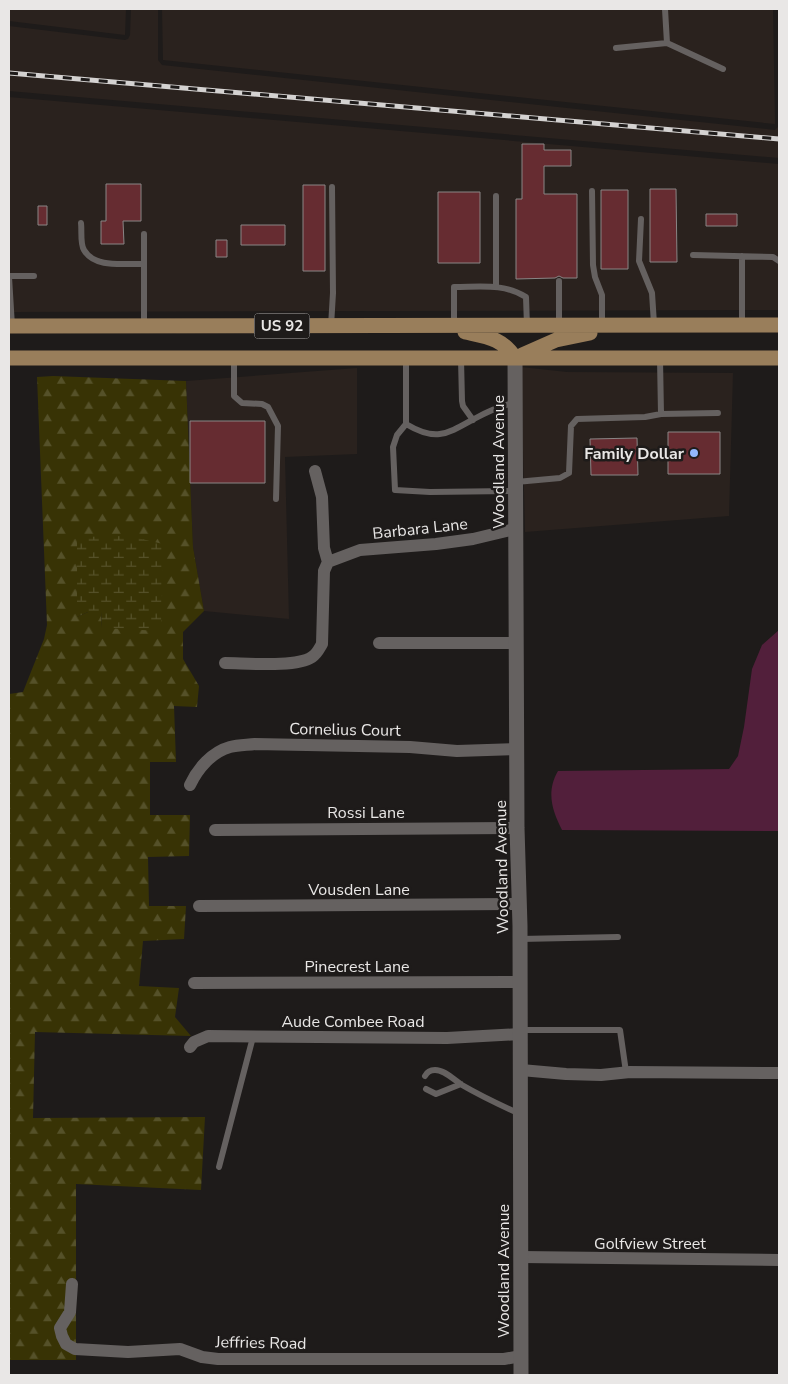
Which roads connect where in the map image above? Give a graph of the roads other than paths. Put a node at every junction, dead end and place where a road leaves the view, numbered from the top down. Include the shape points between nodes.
1 (665, 9) edge
2 (667, 44) junction
3 (616, 48) dead end
4 (723, 70) dead end
5 (332, 187) dead end
6 (592, 191) dead end
7 (496, 196) dead end
8 (641, 219) dead end
9 (81, 223) dead end
10 (144, 234) dead end
11 (693, 255) dead end
12 (742, 256) junction
13 (779, 261) edge
14 (144, 264) junction
15 (34, 276) dead end
16 (9, 277) edge
17 (559, 281) dead end
18 (496, 286) junction
19 (428, 325) junction
20 (742, 325) junction
21 (779, 325) edge
22 (10, 326) edge
23 (144, 326) junction
24 (331, 326) junction
25 (454, 326) junction
26 (527, 326) junction
27 (558, 326) junction
28 (602, 326) junction
29 (634, 326) junction
30 (654, 326) junction
31 (779, 348) edge
32 (13, 357) edge
33 (234, 358) junction
34 (406, 358) junction
35 (461, 358) junction
36 (515, 358) junction
37 (660, 358) junction
38 (749, 358) junction
39 (779, 358) edge
40 (515, 402) junction
41 (718, 413) dead end
42 (661, 414) junction
43 (473, 420) junction
44 (406, 424) junction
45 (315, 471) dead end
46 (515, 486) junction
47 (276, 499) dead end
48 (515, 529) junction
49 (328, 562) junction
50 (516, 642) junction
51 (379, 643) dead end
52 (225, 663) dead end
53 (517, 748) junction
54 (190, 785) dead end
55 (518, 828) junction
56 (215, 830) dead end
57 (518, 904) junction
58 (200, 906) dead end
59 (618, 937) dead end
60 (520, 940) junction
61 (520, 982) junction
62 (194, 983) dead end
63 (520, 1032) junction
64 (253, 1037) junction
65 (190, 1047) dead end
66 (521, 1070) junction
67 (626, 1072) junction
68 (779, 1073) edge
69 (425, 1076) dead end
70 (461, 1084) junction
71 (426, 1089) dead end
72 (521, 1115) junction
73 (220, 1167) dead end
74 (521, 1257) junction
75 (779, 1260) edge
76 (72, 1284) dead end
77 (521, 1356) junction
78 (521, 1375) edge

1 - 2 lane
2 - 3 lane
2 - 4 lane
5 - 24 lane
6 - 28 lane via 593,265 602,295
7 - 18 lane
8 - 30 lane via 640,261 652,293
9 - 14 lane via 83,249 90,257 98,262
10 - 14 lane
11 - 12 lane
12 - 13 lane via 773,257
12 - 20 lane
14 - 23 lane
15 - 16 lane
16 - 22 lane
17 - 27 lane
18 - 25 lane via 454,287
18 - 26 lane via 526,297
19 - 24 main road, US 92
19 - 25 main road, US 92
19 - 36 main road via 498,340
20 - 21 main road, US 92
20 - 30 main road, US 92
22 - 23 main road, US 92
23 - 24 main road, US 92
25 - 26 main road, US 92
26 - 27 main road, US 92
27 - 28 main road, US 92
28 - 29 main road, US 92
29 - 30 main road, US 92
29 - 36 main road via 556,340
31 - 38 main road
32 - 33 main road, US 92
33 - 34 main road, US 92
33 - 47 lane via 234,396 242,403 268,407 278,426
34 - 35 main road, US 92
34 - 44 lane
35 - 36 main road, US 92
35 - 43 lane via 462,401
36 - 37 main road, US 92
36 - 40 street, Woodland Avenue
37 - 38 main road, US 92
37 - 42 lane
38 - 39 main road, US 92
40 - 43 lane
40 - 46 street, Woodland Avenue
41 - 42 lane
42 - 46 lane via 577,419 571,426 569,473 560,478
43 - 44 lane via 450,433 438,435
44 - 46 lane via 393,447 395,490 430,492
45 - 49 street via 322,497 324,548
46 - 48 street, Woodland Avenue
48 - 49 street, Barbara Lane via 473,539 360,550
48 - 50 street, Woodland Avenue
49 - 52 street via 324,571 322,644 316,654 296,662 276,664
50 - 51 street
50 - 53 street, Woodland Avenue
53 - 54 street, Cornelius Court via 457,751 410,746 255,744 229,747 209,759
53 - 55 street, Woodland Avenue
55 - 56 street, Rossi Lane
55 - 57 street, Woodland Avenue
57 - 58 street, Vousden Lane
57 - 60 street, Woodland Avenue
59 - 60 lane
60 - 61 street, Woodland Avenue
61 - 62 street, Pinecrest Lane
61 - 63 street, Woodland Avenue
63 - 64 street, Aude Combee Road via 447,1038
63 - 66 street, Woodland Avenue
63 - 67 lane via 620,1030
64 - 65 street, Aude Combee Road via 208,1036
64 - 73 lane
66 - 67 street via 602,1075
66 - 72 street, Woodland Avenue
67 - 68 street
69 - 70 lane via 433,1069 438,1070
70 - 71 lane via 436,1094
70 - 72 lane
72 - 74 street, Woodland Avenue
74 - 75 street, Golfview Street
74 - 77 street, Woodland Avenue
76 - 77 street, Jeffries Road via 70,1312 60,1328 66,1344 74,1348 128,1352 180,1349 218,1359 504,1359
77 - 78 street, Woodland Avenue

